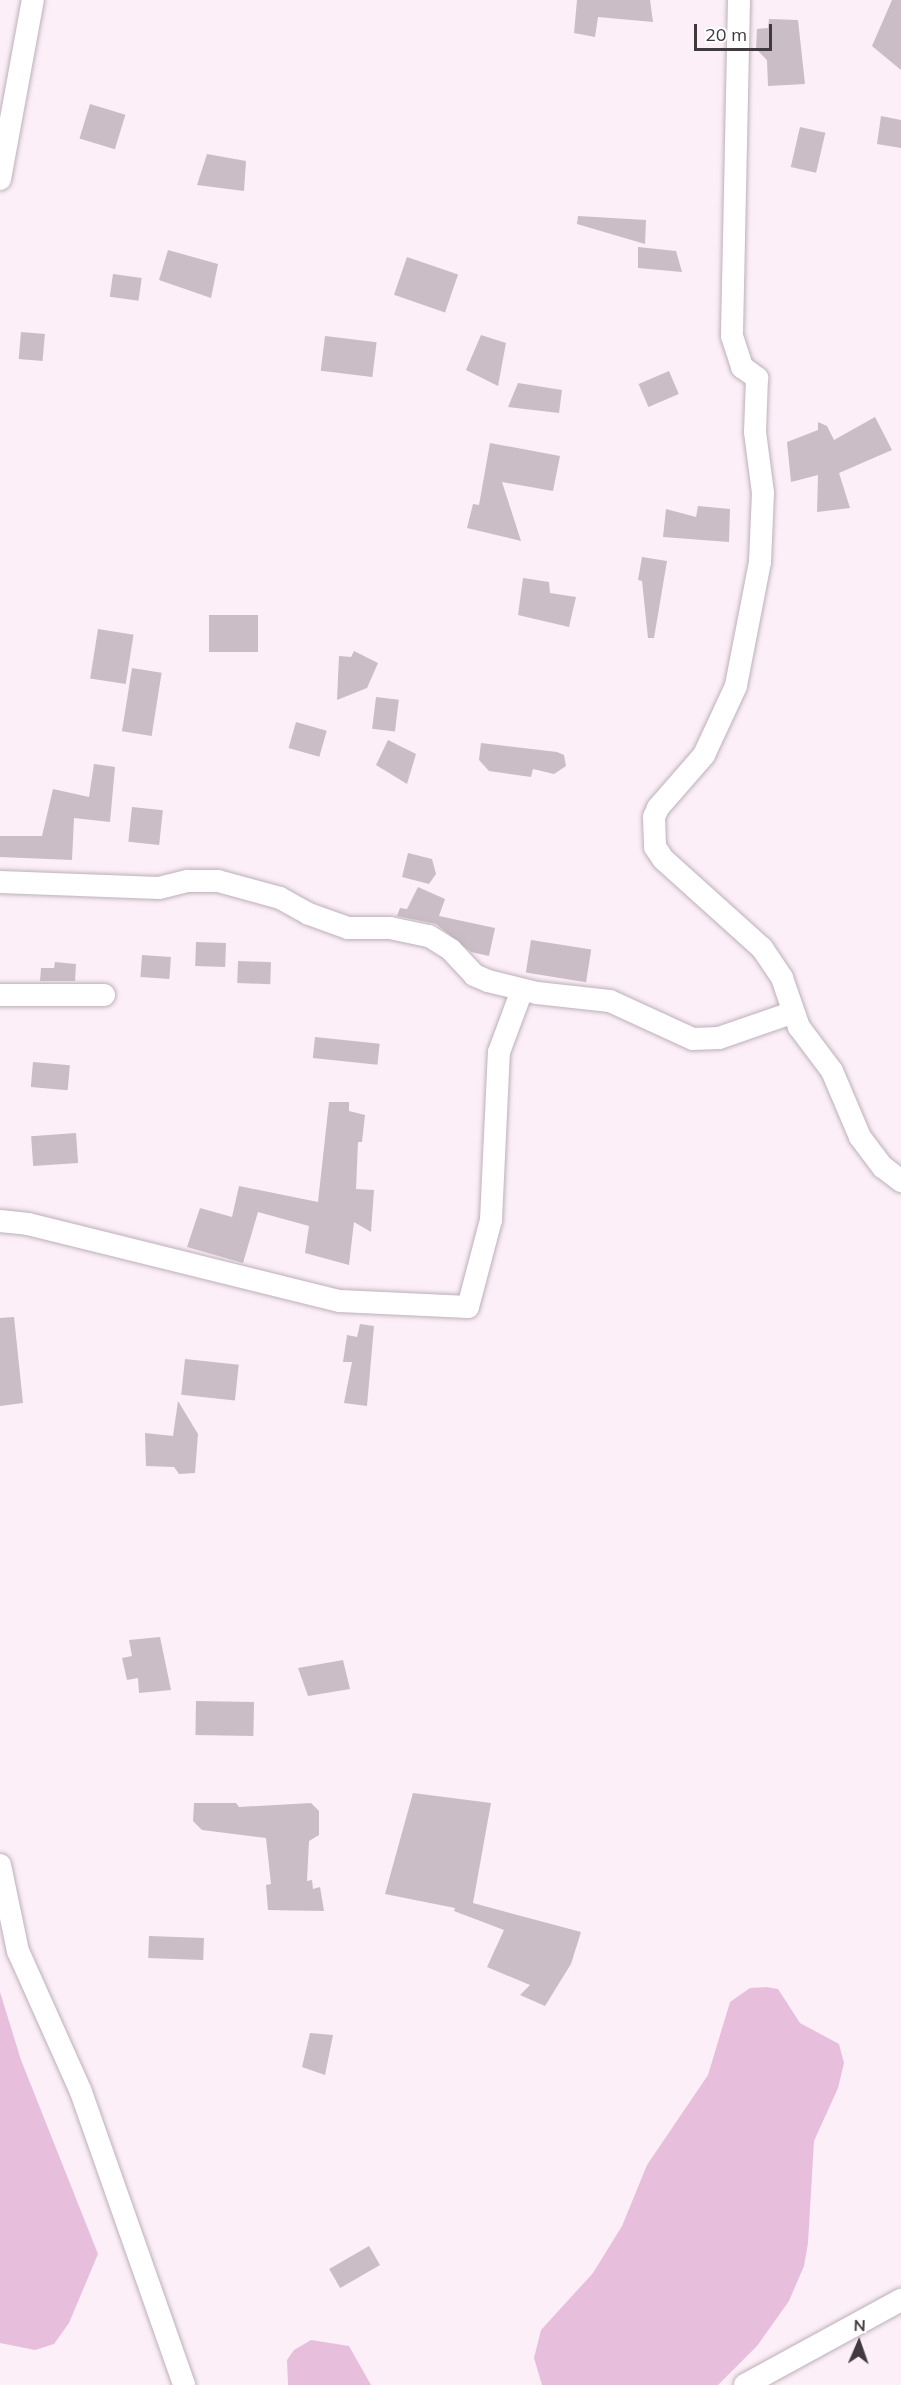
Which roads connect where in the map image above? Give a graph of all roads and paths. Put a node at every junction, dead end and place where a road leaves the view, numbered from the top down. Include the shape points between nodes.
1 (33, 0) edge
2 (739, 0) edge
3 (0, 179) edge
4 (0, 882) edge
5 (522, 990) junction
6 (0, 995) edge
7 (104, 995) dead end
8 (791, 1013) junction
9 (901, 1181) edge
10 (0, 1221) edge
11 (0, 1867) edge
12 (901, 2300) edge
13 (184, 2385) edge
14 (745, 2385) edge

1 - 3 street
2 - 8 street via 732,336 742,367 757,378 755,432 763,493 760,562 742,667 719,728 704,755 663,799 653,828 655,847 663,859 762,948 782,978
4 - 5 street via 159,888 188,881 218,881 280,898 348,928 390,928 429,936 451,951 474,975
5 - 8 street via 610,1001 693,1039 719,1038
5 - 10 street via 499,1052 491,1220 468,1307 340,1300 28,1224
6 - 7 street
8 - 9 street via 832,1071 870,1153
11 - 13 street via 18,1951 81,2091
12 - 14 street

